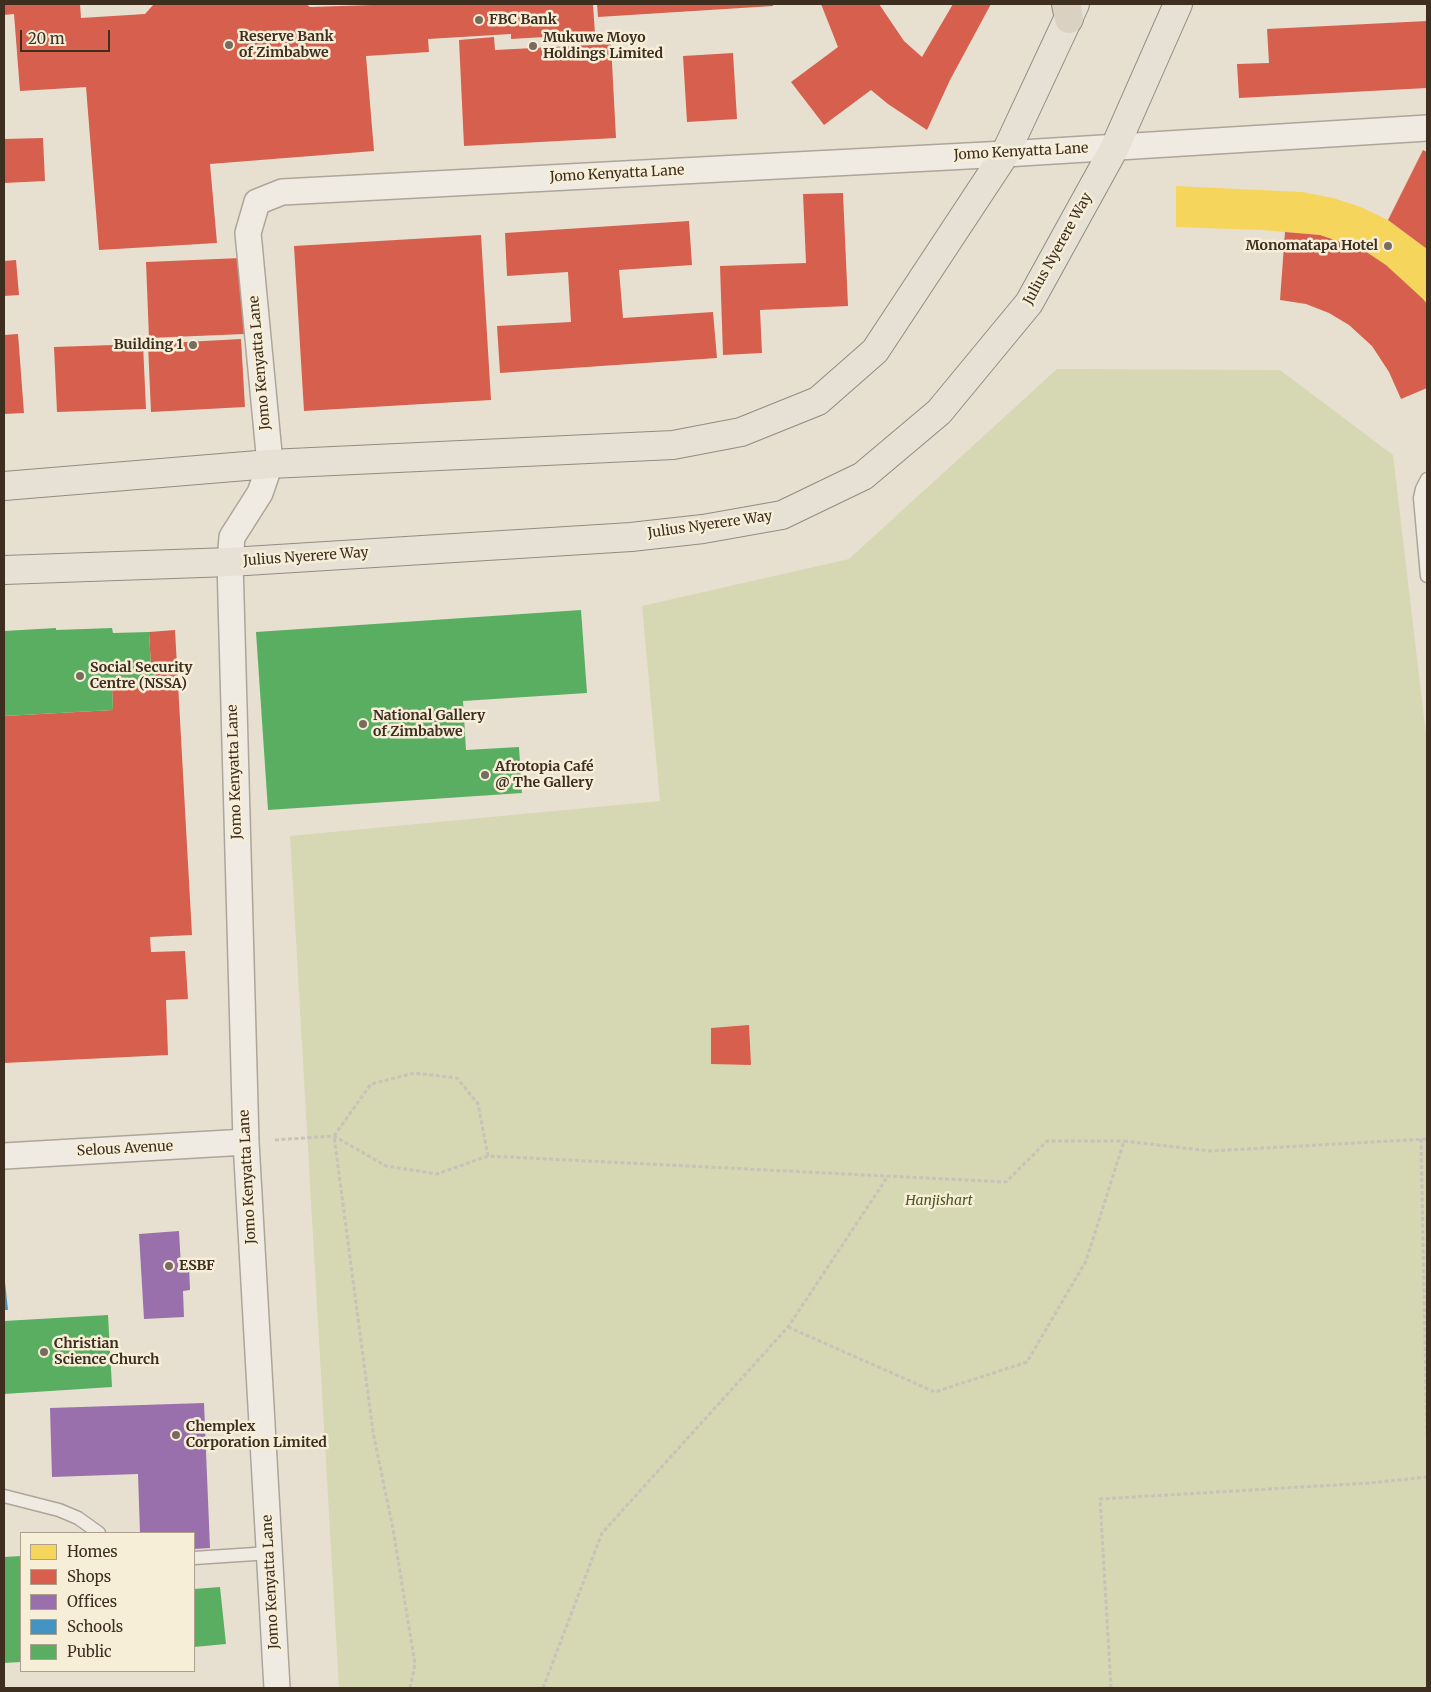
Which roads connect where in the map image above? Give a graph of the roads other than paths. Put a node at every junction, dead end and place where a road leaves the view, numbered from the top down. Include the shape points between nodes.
1 (1178, 4) edge
2 (1070, 9) edge
3 (1427, 128) edge
4 (1115, 147) junction
5 (1005, 154) junction
6 (270, 464) junction
7 (1427, 479) edge
8 (4, 486) edge
9 (230, 562) junction
10 (4, 570) edge
11 (1427, 576) edge
12 (246, 1142) junction
13 (4, 1156) edge
14 (4, 1496) edge
15 (98, 1532) edge
16 (270, 1553) junction
17 (195, 1558) edge
18 (277, 1688) edge

1 - 4 main road, Julius Nyerere Way
2 - 5 main road
3 - 4 street, Jomo Kenyatta Lane
4 - 5 street, Jomo Kenyatta Lane
4 - 9 main road, Julius Nyerere Way via 1029,303 939,412 862,476 782,515 703,529 631,536
5 - 6 main road via 875,351 818,401 741,432 673,445
5 - 6 street, Jomo Kenyatta Lane via 282,192 257,202 248,233
6 - 8 main road
6 - 9 street, Jomo Kenyatta Lane via 260,492 232,538
7 - 11 lane via 1420,498
9 - 10 main road, Julius Nyerere Way
9 - 12 street, Jomo Kenyatta Lane
12 - 13 street, Selous Avenue
12 - 16 street, Jomo Kenyatta Lane
14 - 15 lane via 59,1510
16 - 17 lane
16 - 18 street, Jomo Kenyatta Lane

